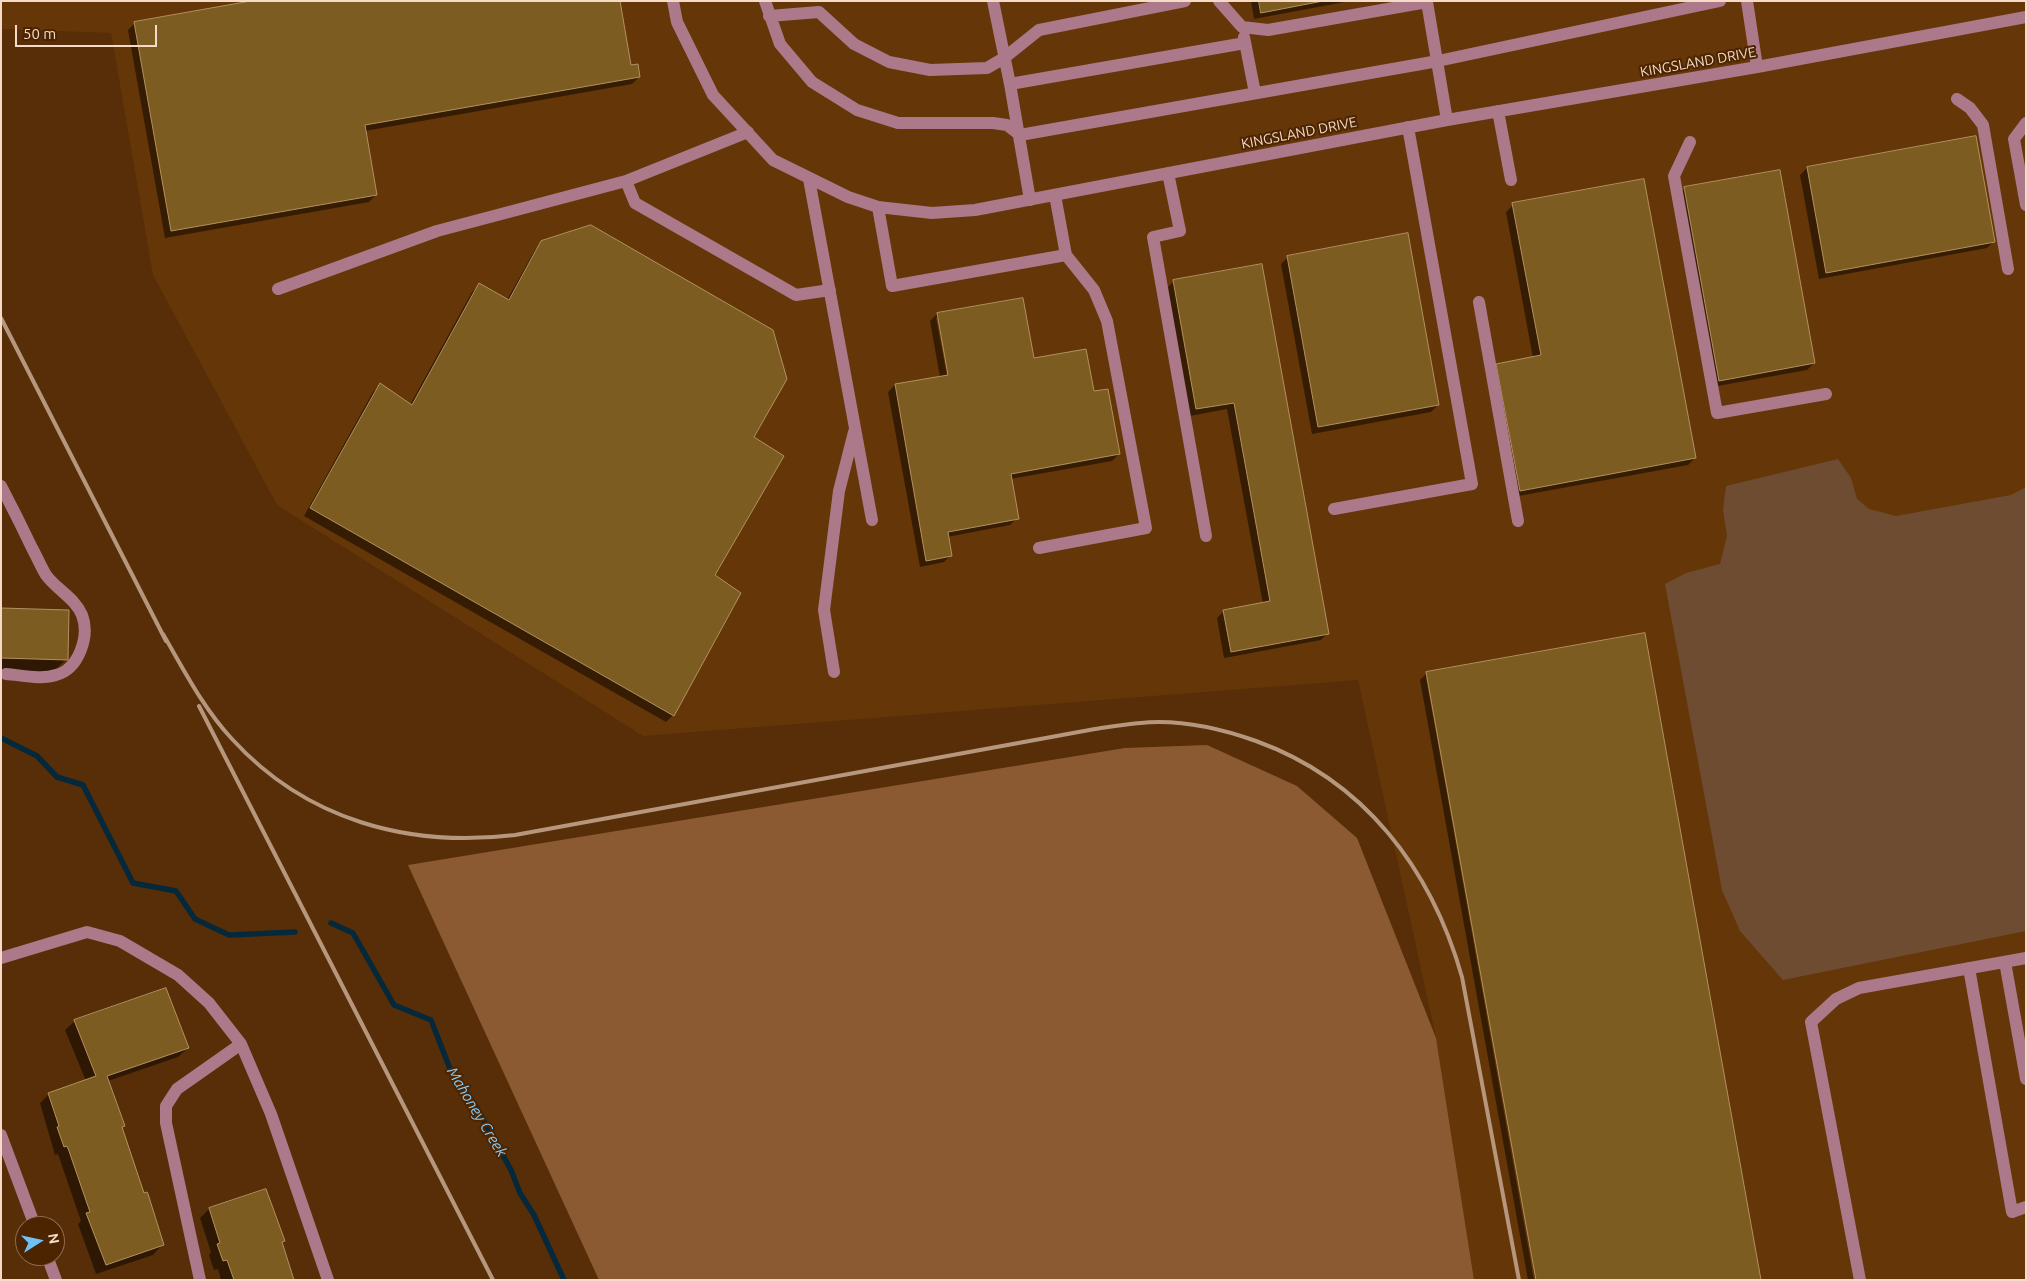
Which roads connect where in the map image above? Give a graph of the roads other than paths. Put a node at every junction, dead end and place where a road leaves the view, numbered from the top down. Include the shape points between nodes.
1 (674, 1) edge
2 (765, 1) edge
3 (994, 1) edge
4 (1185, 1) edge
5 (1219, 1) edge
6 (1720, 1) edge
7 (1747, 1) edge
8 (769, 16) junction
9 (2026, 17) edge
10 (1242, 27) junction
11 (1245, 44) junction
12 (1004, 58) junction
13 (1438, 61) junction
14 (1757, 67) junction
15 (1010, 84) junction
16 (1255, 93) junction
17 (1957, 99) dead end
18 (1498, 111) junction
19 (1448, 120) junction
20 (2026, 123) edge
21 (1408, 127) junction
22 (748, 132) junction
23 (1020, 135) junction
24 (1690, 142) dead end
25 (1168, 173) junction
26 (810, 179) junction
27 (1512, 180) dead end
28 (626, 181) junction
29 (1055, 195) junction
30 (1030, 200) junction
31 (2026, 205) edge
32 (878, 207) junction
33 (1066, 255) junction
34 (2008, 269) dead end
35 (278, 289) dead end
36 (830, 290) junction
37 (1479, 302) dead end
38 (1826, 394) dead end
39 (855, 427) junction
40 (1, 486) edge
41 (1334, 509) dead end
42 (872, 520) dead end
43 (1518, 521) dead end
44 (1206, 536) dead end
45 (1039, 548) dead end
46 (834, 672) dead end
47 (6, 674) dead end
48 (1, 958) edge
49 (2026, 958) edge
50 (2005, 962) junction
51 (1969, 968) junction
52 (240, 1044) junction
53 (2026, 1079) edge
54 (1, 1135) edge
55 (2026, 1207) edge
56 (32, 1216) edge
57 (51, 1266) edge
58 (56, 1280) edge
59 (200, 1280) edge
60 (328, 1280) edge
61 (1860, 1280) edge

1 - 22 street, KINGSLAND DRIVE via 678,22 713,95
2 - 8 street
3 - 12 street
4 - 12 street via 1039,30
5 - 10 street
6 - 13 street
7 - 14 street
8 - 12 street via 819,12 854,44 889,62 930,70 987,68
8 - 23 street via 780,44 812,82 857,110 898,123 993,122 1007,125
9 - 14 street, KINGSLAND DRIVE
10 - 11 street
10 - 13 street via 1268,30 1428,2
11 - 15 street
11 - 16 street
12 - 15 street
13 - 16 street
13 - 19 street
14 - 18 street, KINGSLAND DRIVE
15 - 23 street
16 - 23 street
17 - 34 street via 1970,108 1982,125
18 - 19 street, KINGSLAND DRIVE
18 - 27 street
19 - 21 street, KINGSLAND DRIVE
20 - 31 street via 2014,139
21 - 25 street, KINGSLAND DRIVE
21 - 41 street via 1472,484
22 - 26 street, KINGSLAND DRIVE via 774,160
22 - 28 street
23 - 30 street
24 - 38 street via 1674,176 1717,413
25 - 29 street, KINGSLAND DRIVE
25 - 44 street via 1180,232 1153,237
26 - 32 street, KINGSLAND DRIVE
26 - 36 street
28 - 35 street via 437,231
28 - 36 street via 635,203 796,295
29 - 30 street, KINGSLAND DRIVE
29 - 33 street
30 - 32 street, KINGSLAND DRIVE via 932,214
32 - 33 street via 892,286
33 - 45 street via 1094,290 1108,321 1146,528
36 - 39 street
37 - 43 street
39 - 42 street
39 - 46 street via 839,491 824,610
40 - 47 street via 47,576 77,608 84,628 77,659 57,675
48 - 52 street via 87,932 120,941 178,975 209,1003
49 - 50 street
50 - 51 street
50 - 53 street
51 - 55 street via 2012,1212
51 - 61 street via 1859,988 1836,999 1812,1022
52 - 59 street via 177,1089 166,1106 166,1123
52 - 60 street via 270,1114
54 - 56 street
57 - 58 street

